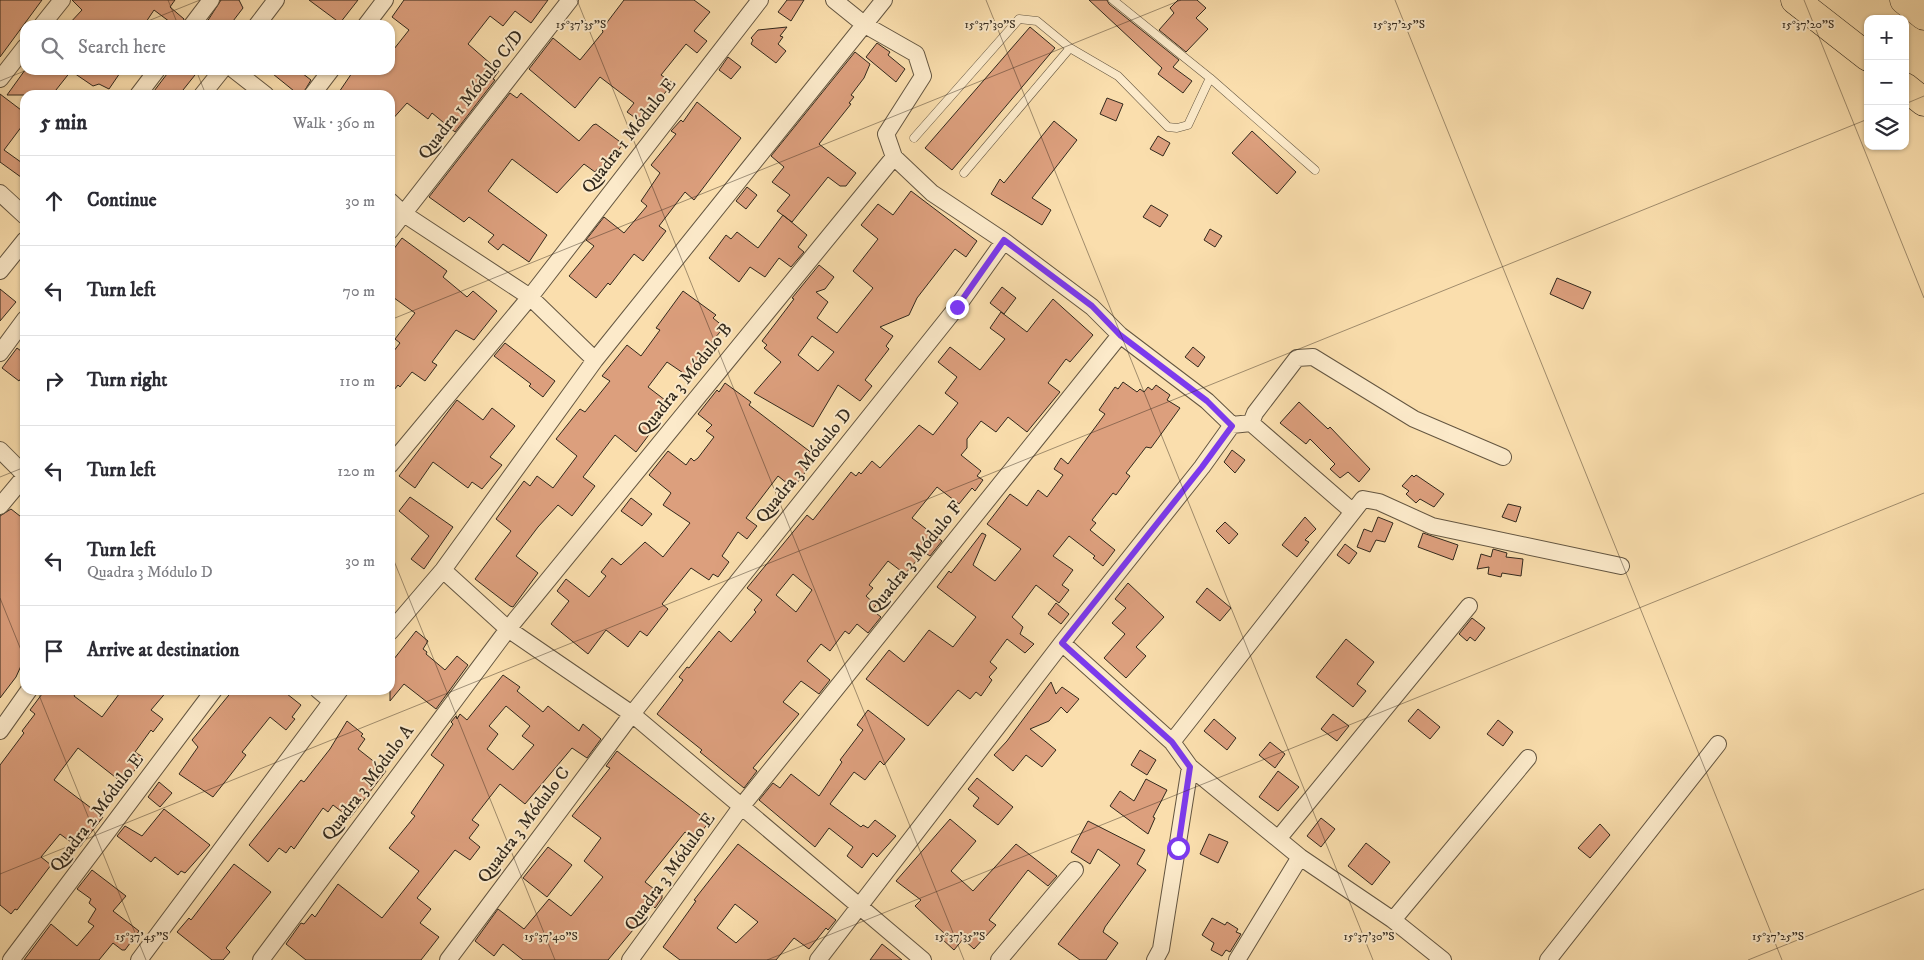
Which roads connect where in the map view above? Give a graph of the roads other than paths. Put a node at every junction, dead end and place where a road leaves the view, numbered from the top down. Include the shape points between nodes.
1 (62, 0) edge
2 (211, 0) edge
3 (276, 0) edge
4 (385, 0) edge
5 (570, 0) edge
6 (760, 0) edge
7 (834, 0) edge
8 (884, 0) edge
9 (1113, 0) edge
10 (1794, 0) edge
11 (1904, 0) edge
12 (1924, 16) edge
13 (46, 20) edge
14 (196, 20) edge
15 (261, 20) edge
16 (370, 20) edge
17 (864, 25) junction
18 (1070, 48) junction
19 (20, 53) edge
20 (1864, 55) edge
21 (153, 75) edge
22 (218, 75) edge
23 (240, 75) edge
24 (328, 75) edge
25 (1210, 78) junction
26 (0, 79) edge
27 (142, 90) edge
28 (206, 90) edge
29 (260, 90) edge
30 (316, 90) edge
31 (1909, 90) edge
32 (1924, 102) edge
33 (914, 138) dead end
34 (894, 158) junction
35 (1315, 170) dead end
36 (964, 173) dead end
37 (0, 194) edge
38 (395, 206) edge
39 (20, 212) edge
40 (404, 214) junction
41 (395, 225) edge
42 (1004, 240) junction
43 (20, 246) edge
44 (0, 271) edge
45 (530, 297) junction
46 (20, 326) edge
47 (1120, 335) junction
48 (0, 353) edge
49 (595, 360) junction
50 (1251, 423) junction
51 (1232, 426) junction
52 (0, 450) edge
53 (1503, 457) dead end
54 (395, 459) edge
55 (20, 470) edge
56 (20, 481) edge
57 (0, 506) edge
58 (1352, 511) junction
59 (1621, 566) dead end
60 (443, 570) junction
61 (1469, 606) dead end
62 (395, 626) edge
63 (508, 629) junction
64 (1062, 643) junction
65 (25, 695) edge
66 (210, 695) edge
67 (335, 696) edge
68 (632, 714) junction
69 (0, 731) edge
70 (1172, 742) junction
71 (1718, 744) dead end
72 (1528, 758) dead end
73 (1190, 767) junction
74 (741, 807) junction
75 (1278, 839) junction
76 (1300, 856) junction
77 (1075, 870) dead end
78 (859, 905) junction
79 (1393, 920) junction
80 (11, 960) edge
81 (139, 960) edge
82 (261, 960) edge
83 (448, 960) edge
84 (630, 960) edge
85 (818, 960) edge
86 (923, 960) edge
87 (999, 960) edge
88 (1155, 960) edge
89 (1237, 960) edge
90 (1443, 960) edge
91 (1548, 960) edge

1 - 13 street
2 - 14 street
3 - 15 street
4 - 16 street
5 - 40 street, Quadra 1 Módulo C/D
6 - 45 street, Quadra 1 Módulo E
7 - 17 street
8 - 17 street
9 - 25 lane
10 - 20 highway
11 - 12 highway
17 - 34 street via 916,54 923,76 886,134
17 - 49 street
18 - 25 lane via 1118,76 1168,127 1188,124
18 - 33 lane via 1037,21 1019,19
18 - 36 lane
19 - 26 street
21 - 27 street
22 - 28 street
23 - 29 street
24 - 30 street
25 - 35 lane
31 - 32 highway
34 - 42 street via 932,193
34 - 63 street, Quadra 3 Módulo B
37 - 39 street
38 - 40 street
40 - 41 street, Quadra 1 Módulo C/D
40 - 45 street
42 - 47 street via 1092,306
42 - 68 street, Quadra 3 Módulo D via 957,307
43 - 44 street
45 - 49 street
45 - 54 street, Quadra 1 Módulo E
46 - 48 street
47 - 51 street via 1207,401
47 - 74 street, Quadra 3 Módulo F
49 - 60 street
50 - 51 street
50 - 53 street via 1254,413 1297,358 1313,357 1414,419
50 - 58 street
51 - 64 street
52 - 55 street
56 - 57 street
58 - 59 street via 1363,499 1372,500 1432,526
58 - 70 street
60 - 62 street
60 - 63 street
61 - 75 street
63 - 68 street
63 - 82 street, Quadra 3 Módulo A
64 - 70 street
64 - 78 street
65 - 69 street
66 - 80 street, Quadra 2 Módulo E
67 - 81 street
68 - 74 street
68 - 83 street, Quadra 3 Módulo C
70 - 73 street
71 - 91 street
72 - 79 street
73 - 75 street
73 - 88 street via 1161,949
74 - 78 street
74 - 84 street, Quadra 3 Módulo E
75 - 76 street
76 - 79 street
76 - 89 street
77 - 87 street
78 - 85 street
78 - 86 street
79 - 90 street

